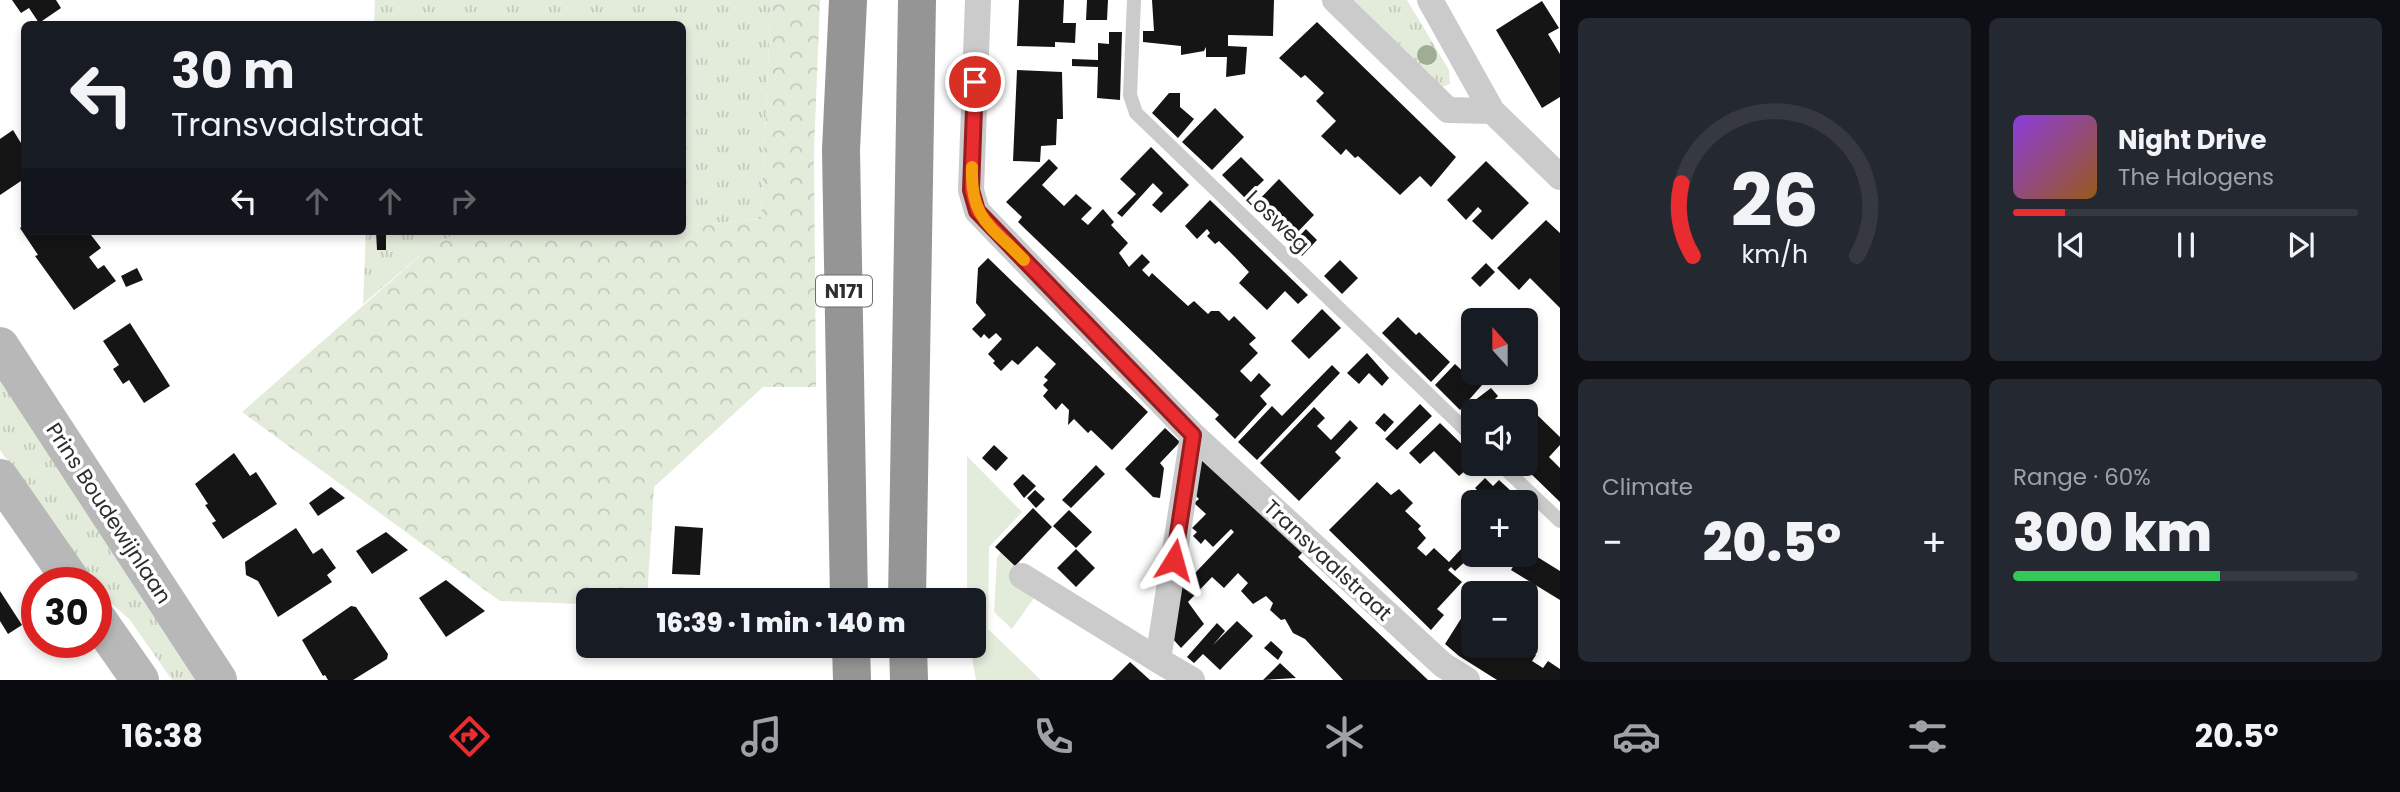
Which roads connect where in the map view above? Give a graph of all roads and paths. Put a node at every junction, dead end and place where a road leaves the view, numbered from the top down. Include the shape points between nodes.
1 (848, 0) edge
2 (917, 0) edge
3 (978, 0) edge
4 (1134, 0) edge
5 (1335, 0) edge
6 (1430, 0) edge
7 (1492, 111) junction
8 (1560, 177) edge
9 (0, 346) edge
10 (1461, 426) edge
11 (1193, 435) junction
12 (1512, 476) edge
13 (0, 478) edge
14 (1560, 522) edge
15 (62, 567) edge
16 (1022, 576) dead end
17 (849, 588) edge
18 (907, 588) edge
19 (112, 640) edge
20 (111, 658) edge
21 (851, 658) edge
22 (908, 658) edge
23 (1158, 660) junction
24 (119, 680) edge
25 (140, 680) edge
26 (218, 680) edge
27 (852, 680) edge
28 (909, 680) edge
29 (1192, 680) edge
30 (1468, 680) edge

1 - 17 highway, N171 via 841,150
2 - 18 highway
3 - 11 street, Transvaalstraat via 971,190 977,211
4 - 10 lane, Losweg via 1130,95 1136,113
5 - 7 street via 1448,110
6 - 7 street
7 - 8 street
9 - 26 main road, Prins Boudewijnlaan
11 - 23 street
11 - 30 street, Transvaalstraat via 1443,665
12 - 14 lane
13 - 15 main road
16 - 23 street
19 - 25 main road
20 - 24 main road
21 - 27 highway
22 - 28 highway
23 - 29 street

